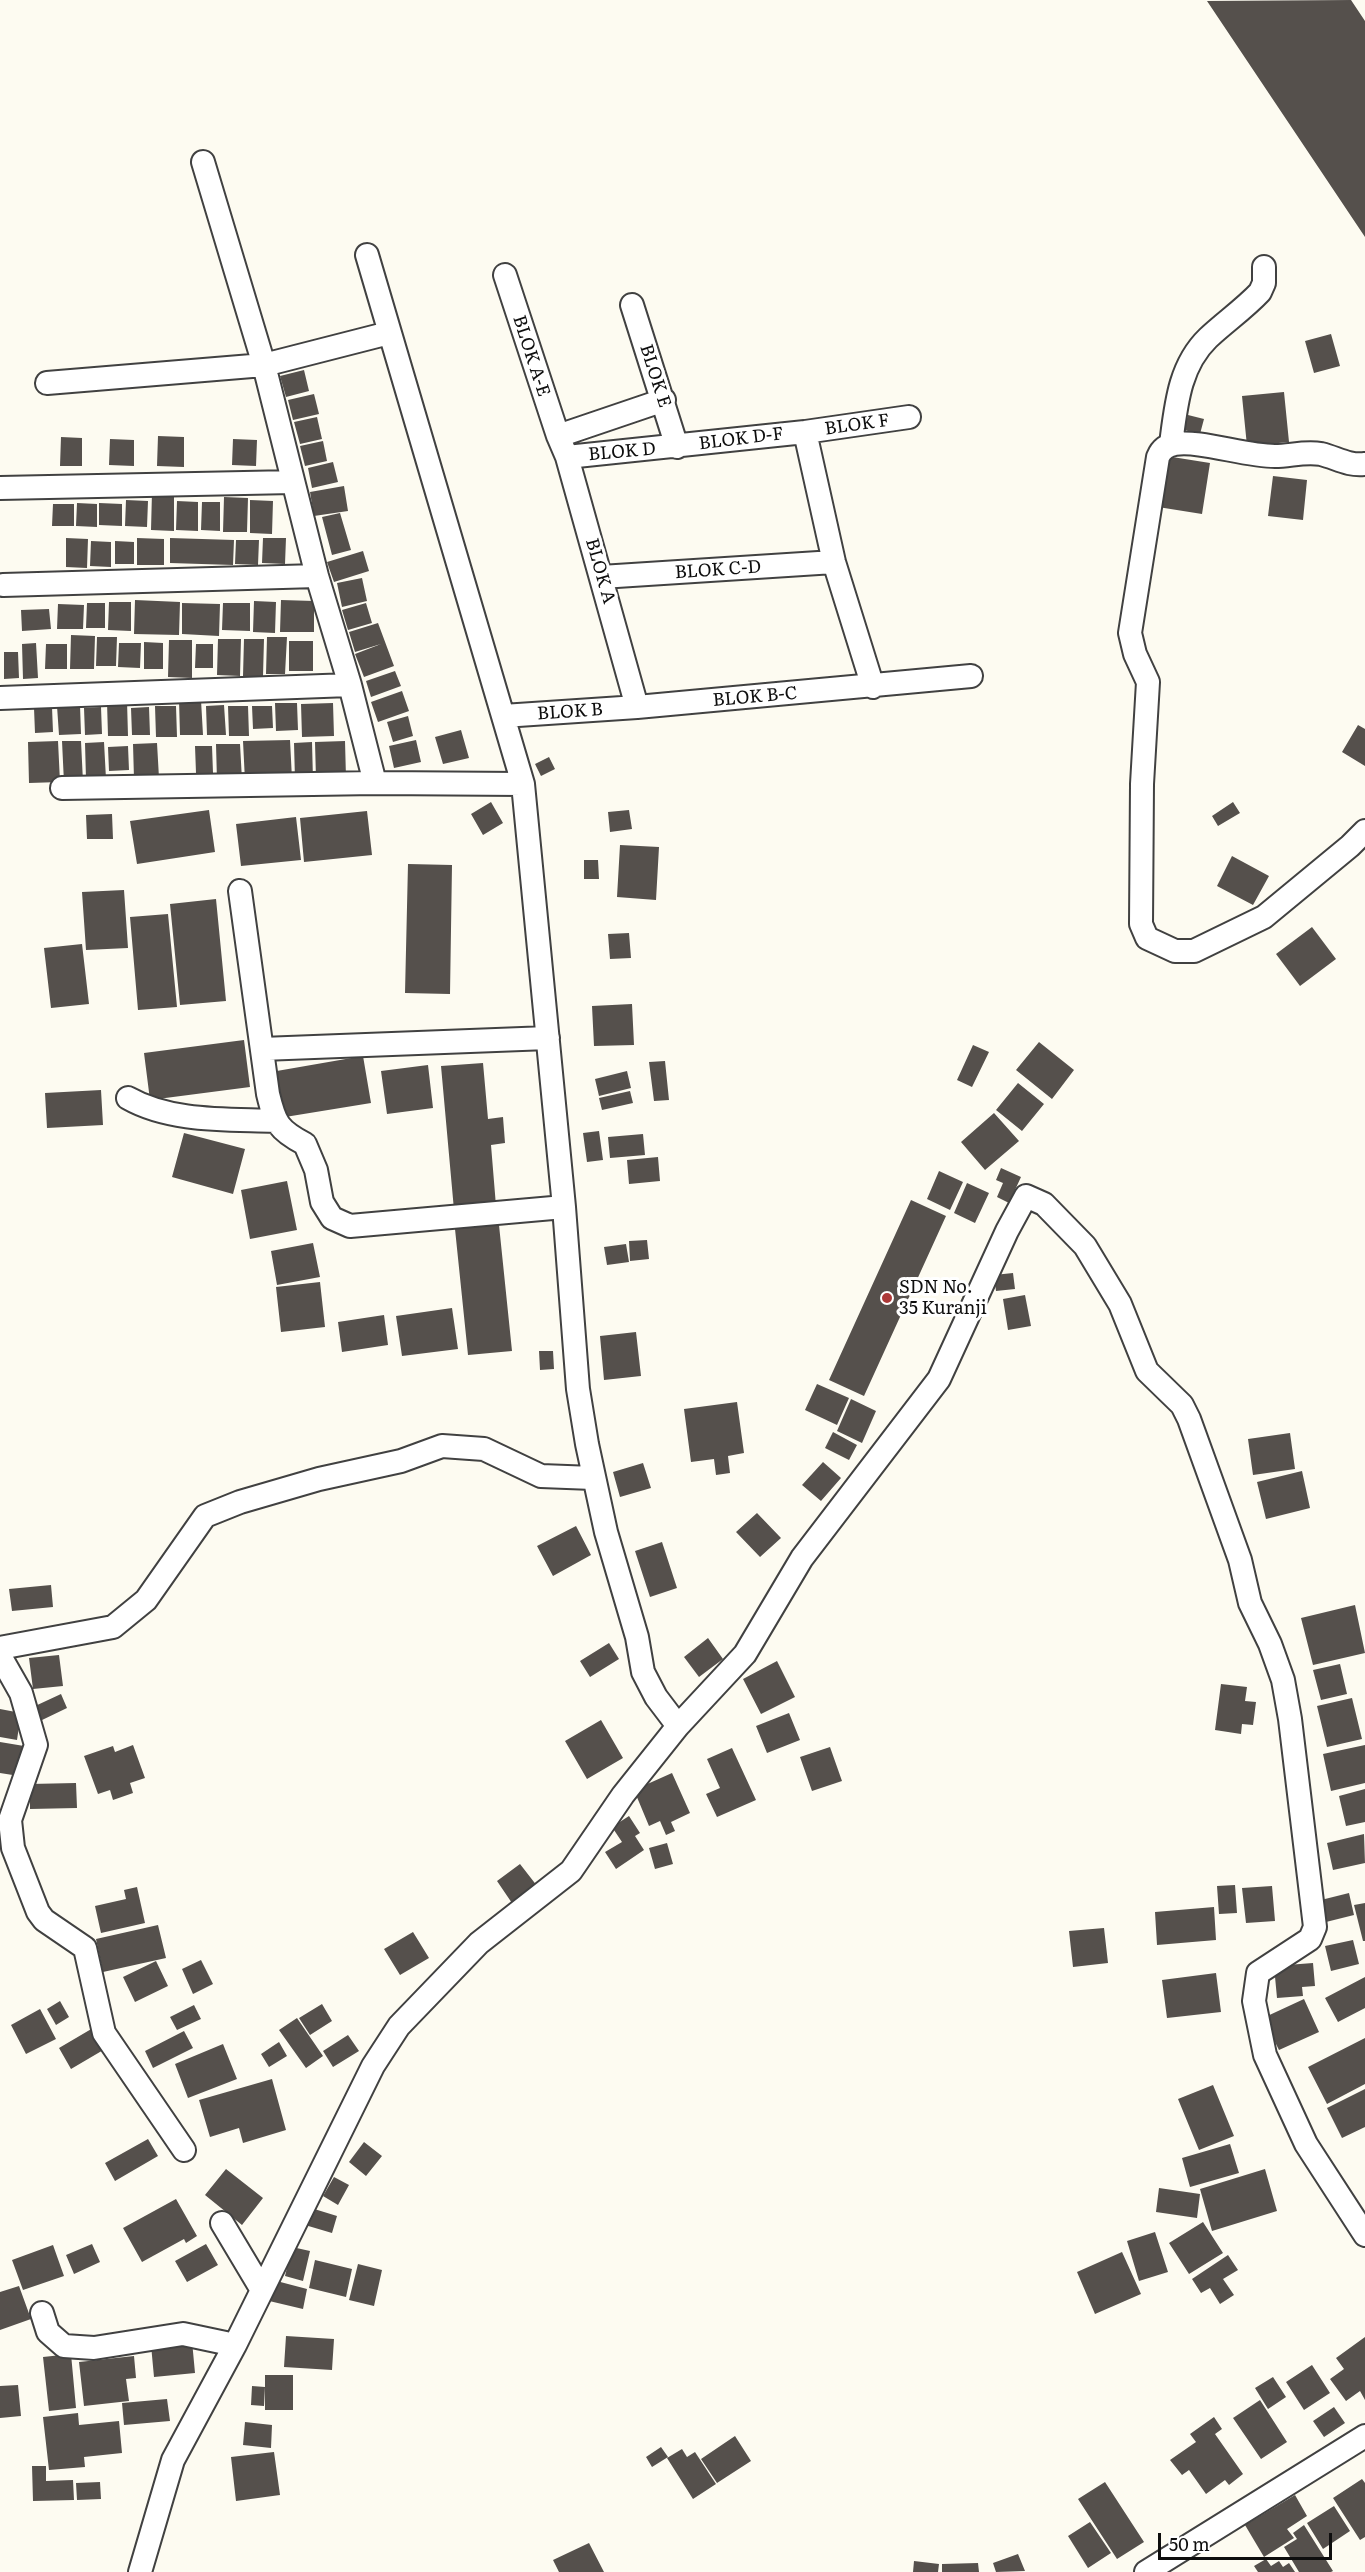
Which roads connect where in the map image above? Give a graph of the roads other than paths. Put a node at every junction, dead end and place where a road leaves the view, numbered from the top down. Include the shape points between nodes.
1 (203, 162) dead end
2 (367, 255) dead end
3 (1264, 267) dead end
4 (505, 275) dead end
5 (632, 305) dead end
6 (388, 333) junction
7 (264, 365) junction
8 (47, 383) dead end
9 (664, 400) junction
10 (909, 417) dead end
11 (805, 432) junction
12 (558, 436) junction
13 (1171, 444) junction
14 (677, 447) junction
15 (567, 457) junction
16 (1365, 464) edge
17 (293, 482) junction
18 (0, 488) edge
19 (834, 562) junction
20 (317, 576) junction
21 (602, 577) junction
22 (3, 585) dead end
23 (971, 676) dead end
24 (350, 685) junction
25 (873, 687) junction
26 (0, 698) edge
27 (637, 708) junction
28 (503, 717) junction
29 (375, 783) junction
30 (523, 784) junction
31 (62, 788) dead end
32 (1365, 831) edge
33 (240, 891) dead end
34 (548, 1038) junction
35 (262, 1049) junction
36 (128, 1098) dead end
37 (274, 1121) junction
38 (564, 1207) junction
39 (593, 1478) junction
40 (0, 1648) edge
41 (0, 1656) edge
42 (678, 1726) junction
43 (184, 2150) dead end
44 (222, 2223) dead end
45 (1365, 2235) edge
46 (262, 2290) junction
47 (42, 2313) dead end
48 (235, 2345) junction
49 (1365, 2436) edge
50 (140, 2572) edge
51 (1146, 2572) edge

1 - 7 street
2 - 6 street
3 - 13 street via 1260,292 1207,339 1189,362 1177,402
4 - 12 street, BLOK A-E
5 - 9 street, BLOK E
6 - 7 street
6 - 28 street
7 - 8 street
7 - 17 street
9 - 12 street
9 - 14 street, BLOK E
10 - 11 street, BLOK F
11 - 14 street, BLOK D-F
11 - 19 street
12 - 15 street, BLOK A
13 - 16 street via 1265,456 1321,454 1345,463
13 - 32 street via 1158,457 1130,633 1148,682 1141,913 1147,938 1175,951 1194,951 1264,917
14 - 15 street, BLOK D
15 - 21 street, BLOK A
17 - 18 street
17 - 20 street
19 - 21 street, BLOK C-D
19 - 25 street
20 - 22 street
20 - 24 street
21 - 27 street, BLOK A
23 - 25 street
24 - 26 street
24 - 29 street
25 - 27 street, BLOK B-C
27 - 28 street, BLOK B
28 - 30 street
29 - 30 street
29 - 31 street
30 - 34 street
33 - 35 street
34 - 35 street
34 - 38 street
35 - 37 street
36 - 37 street via 140,1105 198,1118
37 - 38 street via 305,1144 316,1170 322,1202 333,1218 350,1226
38 - 39 street via 579,1389
39 - 40 street via 541,1476 484,1449 442,1446 401,1461 308,1482 205,1516 146,1600 113,1628
39 - 42 street via 643,1672
41 - 43 street via 21,1693 36,1745 10,1820 13,1848 33,1902 44,1920 85,1948 104,2033
42 - 45 street via 745,1654 802,1558 939,1379 1024,1198 1028,1196 1044,1204 1085,1246 1120,1304 1147,1371 1182,1405 1229,1529 1250,1603 1283,1680 1315,1927 1310,1939 1258,1973 1254,2001 1265,2055 1306,2144
42 - 46 street via 622,1795 571,1871 479,1943 399,2026 373,2066
44 - 46 street
46 - 48 street
47 - 48 street via 48,2332 64,2346 94,2348 183,2334
48 - 50 street via 173,2460
49 - 51 street

